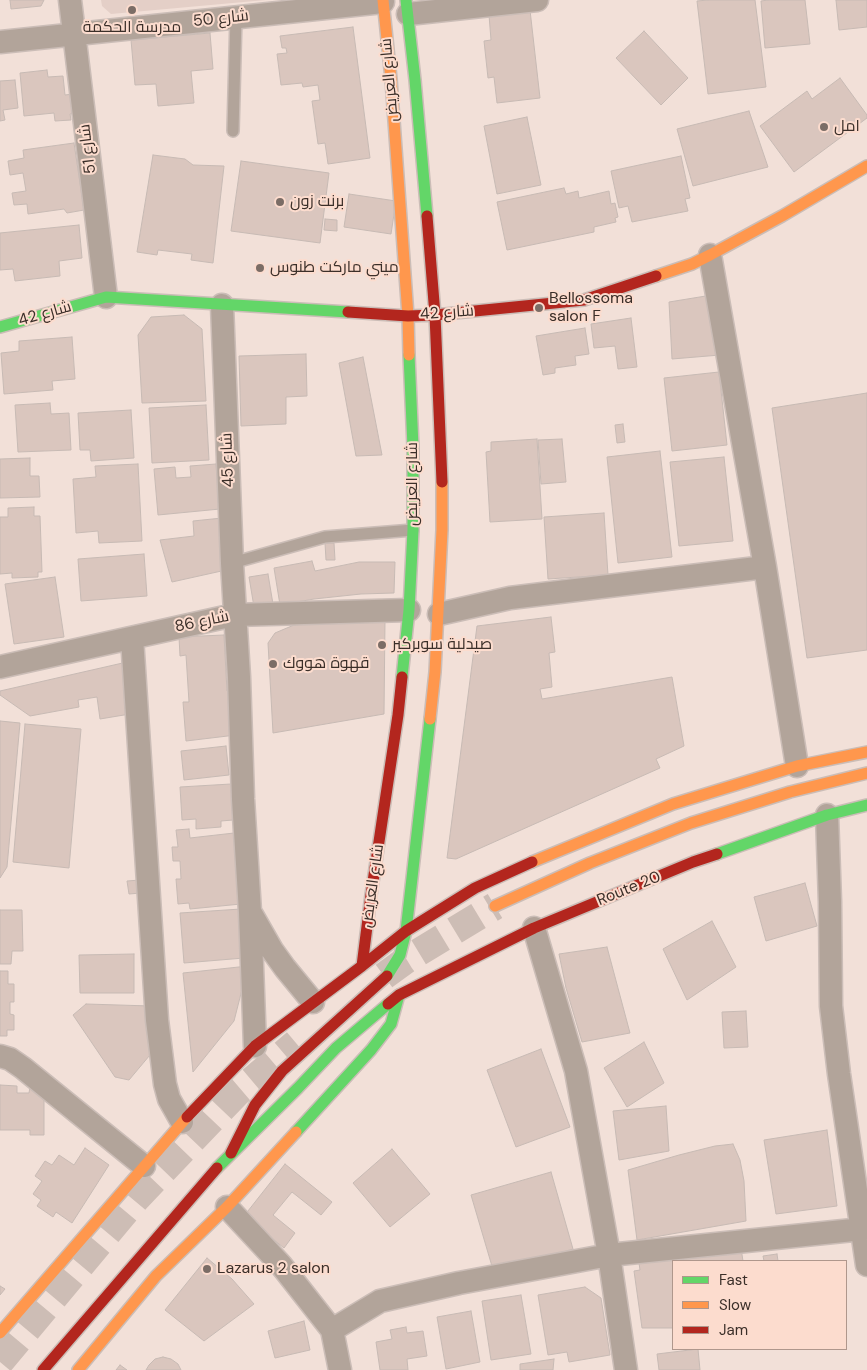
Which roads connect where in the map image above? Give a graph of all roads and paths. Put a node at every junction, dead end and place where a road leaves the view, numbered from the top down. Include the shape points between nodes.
1 (70, 0) edge
2 (537, 0) edge
3 (383, 1) edge
4 (407, 7) edge
5 (236, 18) junction
6 (74, 34) junction
7 (0, 42) edge
8 (233, 131) dead end
9 (867, 166) edge
10 (710, 256) junction
11 (106, 297) junction
12 (222, 305) junction
13 (408, 316) junction
14 (435, 316) junction
15 (0, 327) edge
16 (413, 530) junction
17 (232, 563) junction
18 (765, 567) junction
19 (408, 610) junction
20 (439, 614) junction
21 (234, 615) junction
22 (132, 638) junction
23 (0, 667) edge
24 (867, 752) edge
25 (797, 766) junction
26 (867, 773) edge
27 (867, 805) edge
28 (827, 815) junction
29 (495, 906) tunnel mouth
30 (250, 912) junction
31 (534, 928) junction
32 (406, 931) junction
33 (362, 966) junction
34 (400, 995) junction
35 (313, 1002) junction
36 (255, 1046) junction
37 (0, 1056) edge
38 (182, 1122) junction
39 (231, 1153) junction
40 (144, 1166) junction
41 (227, 1207) junction
42 (863, 1229) junction
43 (609, 1255) junction
44 (867, 1265) edge
45 (332, 1330) junction
46 (0, 1333) edge
47 (43, 1370) edge
48 (78, 1370) edge
49 (340, 1370) edge
50 (626, 1370) edge

1 - 6 street, شارع 51
2 - 4 street
3 - 5 street, شارع 50
3 - 13 main road, شارع العريض
4 - 14 main road, شارع العريض
5 - 6 street, شارع 50
5 - 8 lane
6 - 7 street, شارع 50
6 - 11 street, شارع 51
9 - 10 main road, شارع 42
10 - 14 main road, شارع 42 via 584,300
10 - 18 street
11 - 12 main road, شارع 42
11 - 15 main road, شارع 42
12 - 13 main road, شارع 42
12 - 17 street, شارع 45
13 - 14 main road, شارع 42
13 - 16 main road, شارع العريض
14 - 20 main road, شارع العريض via 442,481
16 - 17 lane via 325,537
16 - 19 main road, شارع العريض
17 - 21 street, شارع 45
18 - 20 street via 510,598
18 - 25 street
19 - 21 street, شارع 86
19 - 33 main road, شارع العريض via 398,715
20 - 32 main road, شارع العريض
21 - 22 street, شارع 86
21 - 30 street, شارع 45
22 - 23 street, شارع 86
22 - 38 street via 159,1040 169,1099
24 - 25 main road
25 - 32 main road via 674,804 532,862 474,888
26 - 29 main road via 790,792 691,824 590,863
27 - 28 main road, Route 20
28 - 31 main road, Route 20 via 694,862
28 - 42 street via 831,1006
30 - 35 street via 272,950
30 - 36 street, شارع 45
31 - 34 main road, Route 20
31 - 43 street via 576,1071
32 - 33 main road
32 - 39 main road, شارع العريض via 400,956 385,979 282,1071 256,1105
33 - 35 main road
34 - 39 main road, Route 20 via 336,1048
34 - 41 main road via 391,1024 380,1040
35 - 36 main road
36 - 38 main road
37 - 40 street via 23,1068
38 - 40 main road
39 - 47 main road
40 - 46 main road
41 - 45 street via 281,1265
41 - 48 main road via 156,1276
42 - 43 street
42 - 44 street
43 - 45 street via 380,1301
43 - 50 street
45 - 49 street

